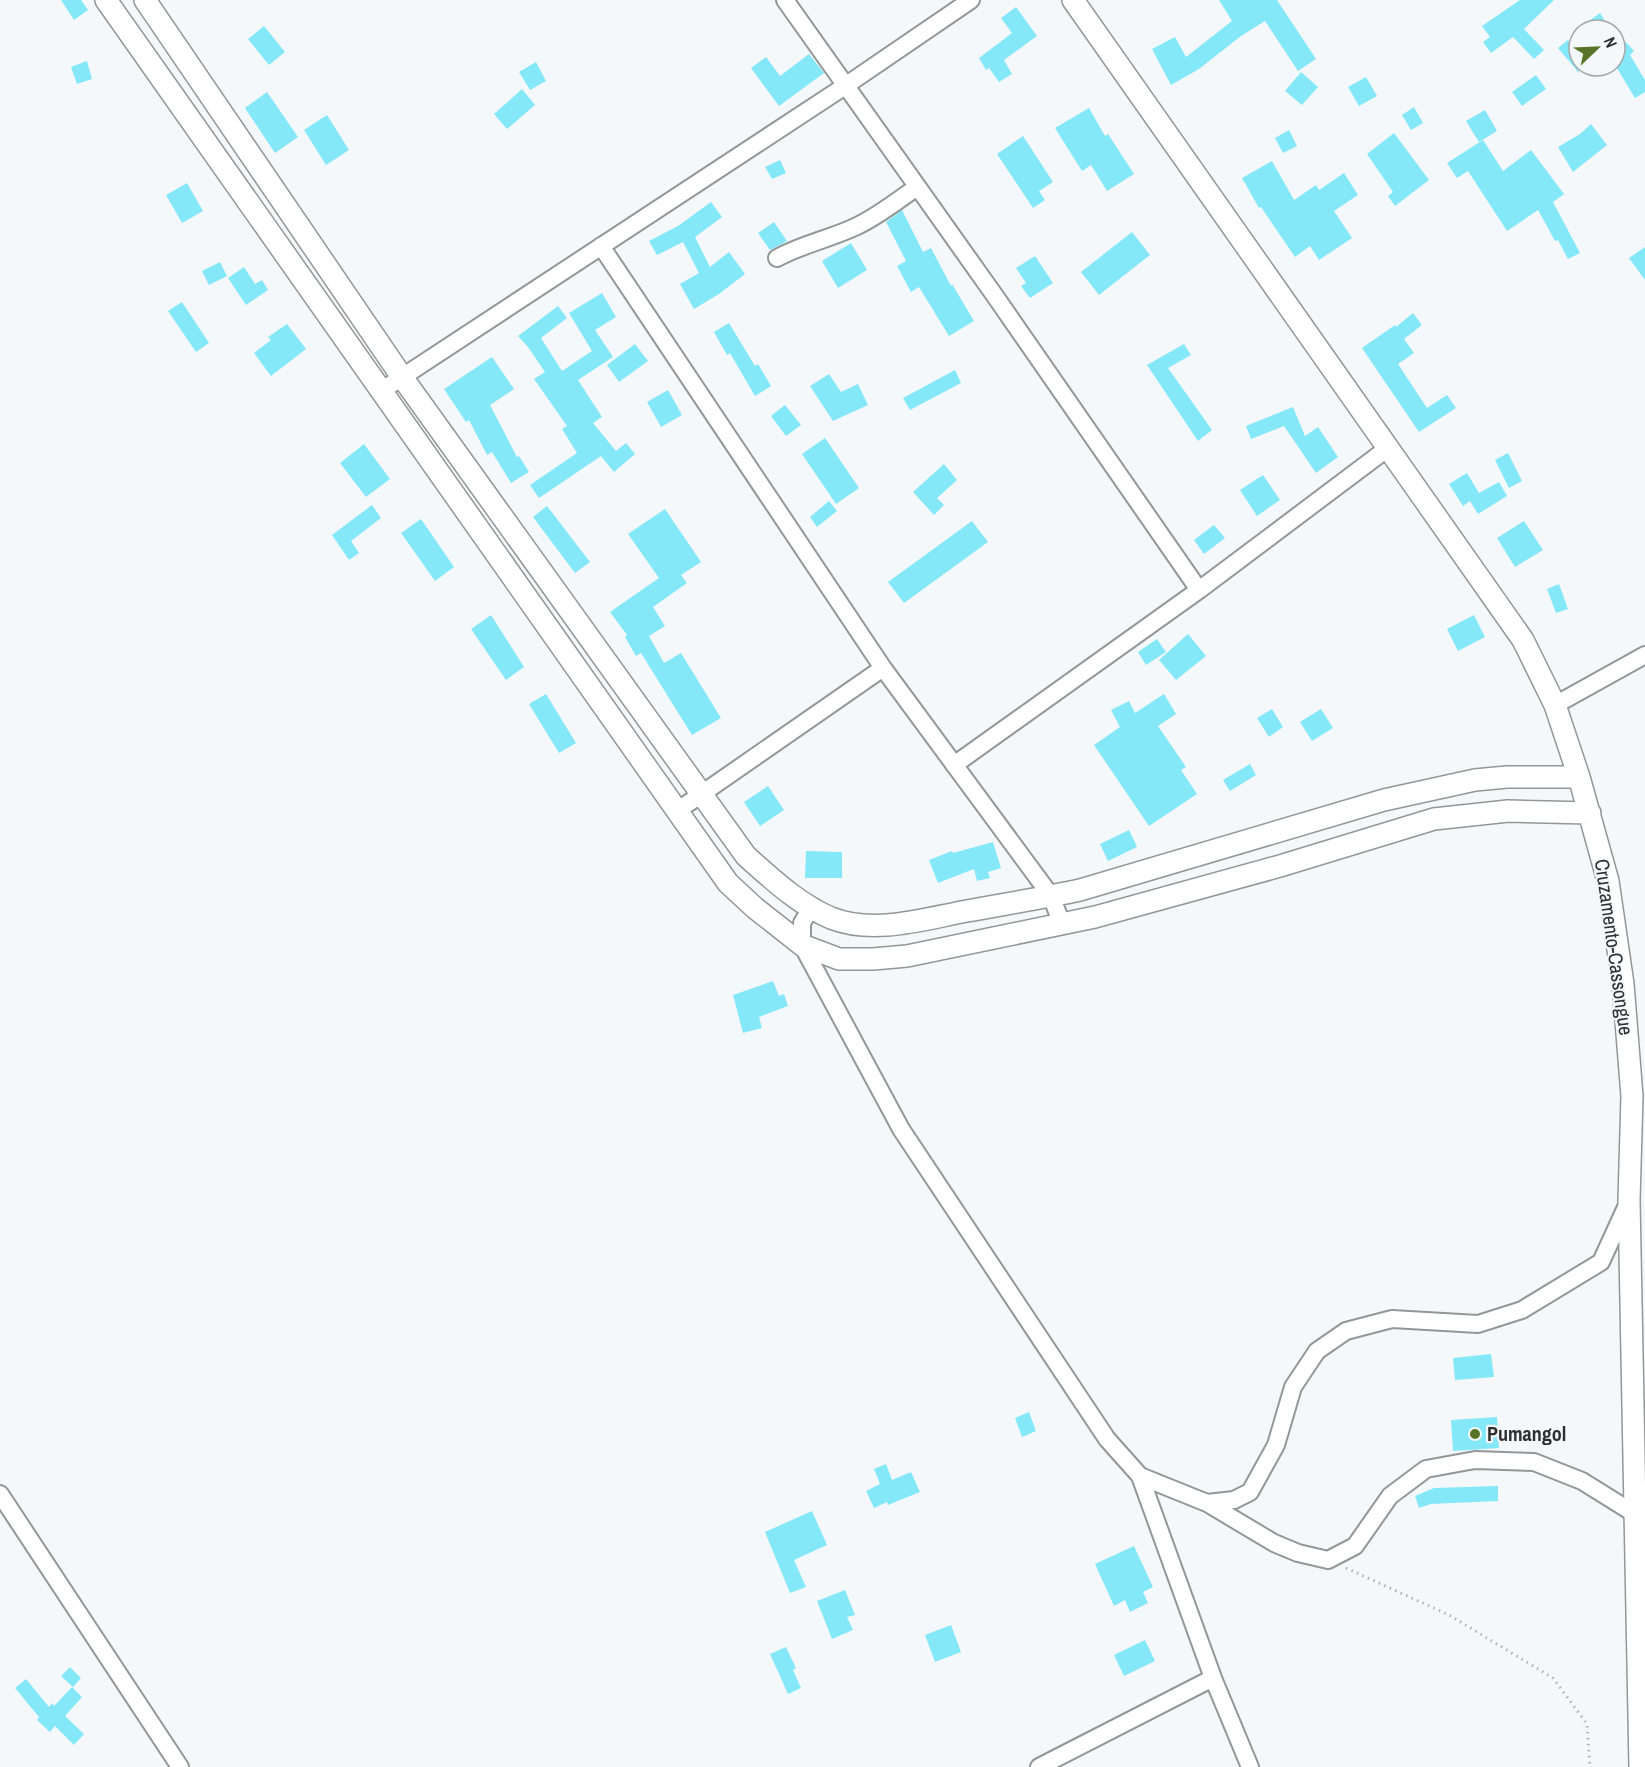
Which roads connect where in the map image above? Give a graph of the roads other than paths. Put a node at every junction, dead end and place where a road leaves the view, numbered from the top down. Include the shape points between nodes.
1 (106, 0) edge
2 (145, 0) edge
3 (785, 0) edge
4 (971, 0) edge
5 (1073, 0) edge
6 (845, 86) junction
7 (917, 187) junction
8 (601, 246) junction
9 (777, 258) dead end
10 (402, 377) junction
11 (381, 391) junction
12 (1388, 448) junction
13 (524, 546) junction
14 (502, 562) junction
15 (1199, 590) junction
16 (1645, 655) edge
17 (883, 668) junction
18 (1555, 705) junction
19 (954, 765) junction
20 (1580, 777) junction
21 (701, 793) junction
22 (677, 811) junction
23 (1590, 813) junction
24 (1051, 896) junction
25 (812, 906) junction
26 (1062, 924) junction
27 (802, 945) junction
28 (1629, 1200) junction
29 (1140, 1476) junction
30 (0, 1494) edge
31 (1207, 1503) junction
32 (1635, 1514) junction
33 (1213, 1677) junction
34 (180, 1767) edge
35 (1039, 1767) edge
36 (1251, 1767) edge
37 (1640, 1767) edge

1 - 11 main road
2 - 10 main road
3 - 6 street
4 - 6 street
5 - 12 main road, Cruzamento-Cassongue
6 - 7 street
6 - 8 street
7 - 9 street via 862,224
7 - 15 street
8 - 10 street
8 - 17 street
10 - 11 street
10 - 13 main road
11 - 14 main road
12 - 15 street
12 - 18 main road, Cruzamento-Cassongue via 1523,640
13 - 14 main road
13 - 21 main road
14 - 22 main road
15 - 19 street
16 - 18 street
17 - 19 street
17 - 21 street
18 - 20 main road, Cruzamento-Cassongue
19 - 24 street
20 - 23 main road, Cruzamento-Cassongue
20 - 24 main road via 1475,780 1396,797
21 - 22 street
21 - 25 main road via 746,856 786,891
22 - 27 main road via 728,883
23 - 26 main road via 1508,811 1434,819 1280,866
23 - 28 main road, Cruzamento-Cassongue via 1608,881 1623,984 1632,1096
24 - 25 main road via 897,924 865,926 831,918
24 - 26 street
25 - 27 street via 802,923
26 - 27 main road via 907,956 873,959 839,958
27 - 29 street via 901,1129 1107,1439
28 - 31 street via 1601,1262 1522,1310 1478,1324 1392,1319 1346,1331 1317,1351 1293,1387 1276,1445 1250,1492 1234,1500
28 - 32 main road, Cruzamento-Cassongue
29 - 31 street
29 - 33 street
30 - 34 street
31 - 32 street via 1274,1543 1329,1560 1355,1546 1390,1496 1426,1469 1475,1460 1534,1462 1582,1481
32 - 37 main road, Cruzamento-Cassongue
33 - 35 street
33 - 36 street

